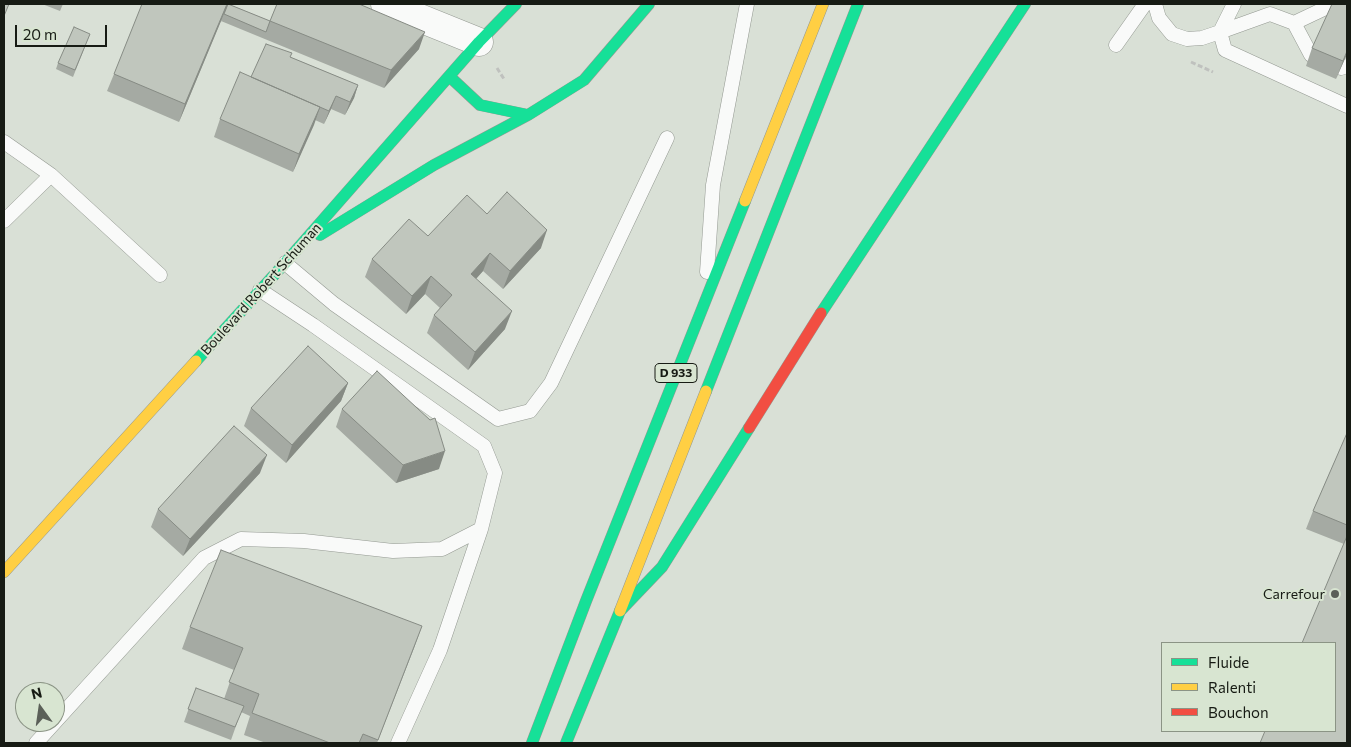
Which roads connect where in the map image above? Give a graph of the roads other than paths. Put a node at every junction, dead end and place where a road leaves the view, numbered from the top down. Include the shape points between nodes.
1 (385, 4) edge
2 (516, 4) edge
3 (649, 4) edge
4 (747, 4) edge
5 (823, 4) edge
6 (858, 4) edge
7 (1024, 4) edge
8 (1145, 4) edge
9 (1156, 4) edge
10 (1234, 4) edge
11 (1332, 5) edge
12 (1294, 23) junction
13 (1325, 23) edge
14 (1220, 32) junction
15 (1318, 39) edge
16 (1116, 45) dead end
17 (489, 51) junction
18 (1311, 55) edge
19 (449, 76) junction
20 (1347, 106) edge
21 (528, 115) junction
22 (667, 138) dead end
23 (4, 142) edge
24 (51, 175) junction
25 (4, 221) edge
26 (298, 248) junction
27 (285, 263) junction
28 (160, 275) dead end
29 (260, 290) junction
30 (706, 297) junction
31 (481, 529) junction
32 (4, 572) edge
33 (620, 611) junction
34 (36, 743) edge
35 (398, 743) edge
36 (532, 743) edge
37 (566, 743) edge

1 - 17 street
2 - 17 main road, Boulevard Robert Schuman
3 - 21 main road via 584,80
4 - 30 lane via 713,185
5 - 30 main road, D 933
6 - 33 main road, D 933
7 - 33 main road via 831,298 662,566
8 - 16 lane
9 - 14 lane via 1159,18 1172,34 1187,39
10 - 14 lane
11 - 12 lane
12 - 13 lane
12 - 14 lane via 1270,14
12 - 15 lane
12 - 18 lane
14 - 20 lane via 1225,50
17 - 19 main road, Boulevard Robert Schuman
19 - 21 main road via 480,105
19 - 26 main road, Boulevard Robert Schuman
21 - 26 main road via 434,166
22 - 27 lane via 551,383 530,411 498,419 334,304
23 - 24 lane
24 - 25 lane
24 - 28 lane
26 - 27 main road, Boulevard Robert Schuman
27 - 29 main road, Boulevard Robert Schuman
29 - 31 lane via 484,446 494,474
29 - 32 main road, Boulevard Robert Schuman
30 - 36 main road, D 933
31 - 34 lane via 442,549 393,550 304,541 241,539 204,558
31 - 35 lane via 440,650
33 - 37 main road, D 933

